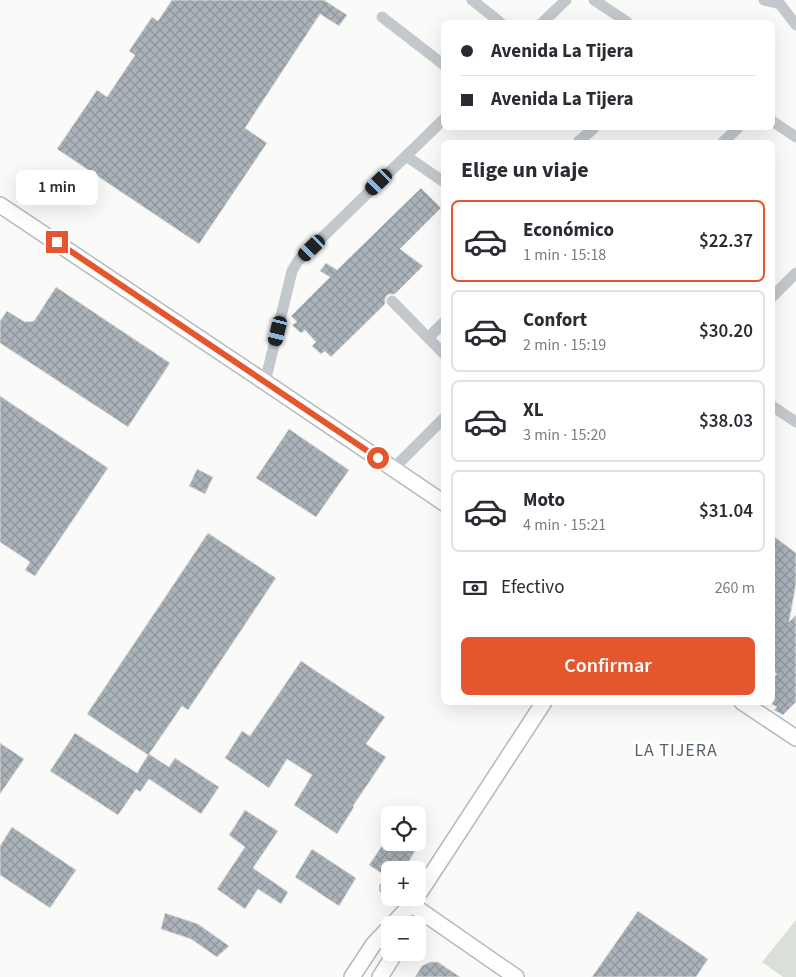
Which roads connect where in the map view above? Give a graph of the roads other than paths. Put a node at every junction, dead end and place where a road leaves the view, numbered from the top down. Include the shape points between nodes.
1 (472, 0) edge
2 (566, 0) edge
3 (594, 0) edge
4 (764, 0) edge
5 (783, 2) edge
6 (382, 17) dead end
7 (497, 20) edge
8 (545, 20) edge
9 (624, 20) edge
10 (796, 25) edge
11 (441, 63) edge
12 (441, 122) edge
13 (775, 123) edge
14 (592, 130) edge
15 (736, 130) edge
16 (796, 137) edge
17 (580, 140) edge
18 (725, 140) edge
19 (406, 156) junction
20 (441, 180) edge
21 (0, 204) edge
22 (796, 273) edge
23 (775, 294) edge
24 (392, 302) dead end
25 (441, 325) edge
26 (428, 338) junction
27 (441, 351) edge
28 (265, 382) junction
29 (775, 408) edge
30 (441, 421) edge
31 (796, 422) edge
32 (393, 468) junction
33 (441, 501) edge
34 (542, 705) edge
35 (746, 705) edge
36 (796, 738) edge
37 (426, 878) edge
38 (407, 906) edge
39 (421, 906) edge
40 (399, 916) edge
41 (381, 937) edge
42 (390, 961) edge
43 (352, 977) edge
44 (380, 977) edge
45 (516, 977) edge

1 - 7 street
2 - 8 street
3 - 9 street
4 - 5 street
5 - 10 street
6 - 11 street
12 - 19 street
13 - 16 street
14 - 17 street
15 - 18 street
19 - 20 street
19 - 28 street via 298,261 292,271
21 - 28 main road
22 - 23 street
24 - 26 street
25 - 26 street
26 - 27 street
28 - 32 main road
29 - 31 street
30 - 32 street
32 - 33 main road
34 - 37 main road
35 - 36 main road
38 - 40 main road
39 - 45 main road
41 - 43 main road
42 - 44 main road

